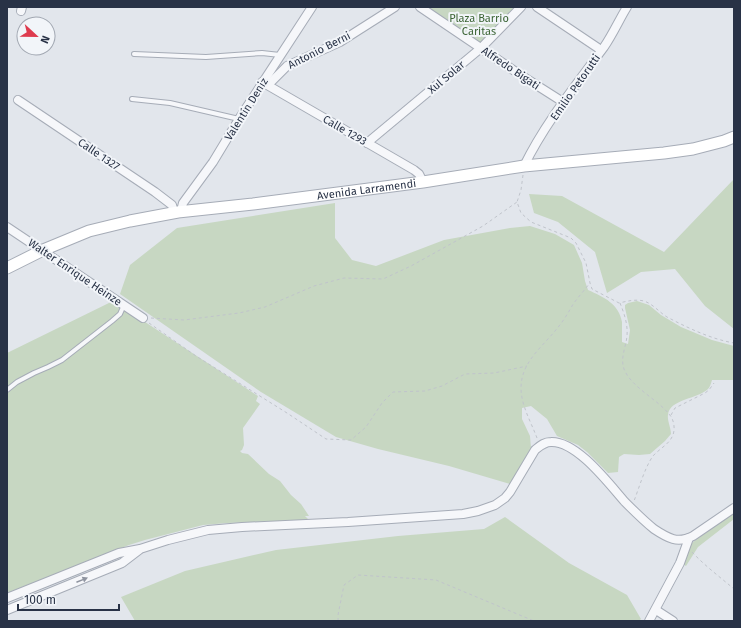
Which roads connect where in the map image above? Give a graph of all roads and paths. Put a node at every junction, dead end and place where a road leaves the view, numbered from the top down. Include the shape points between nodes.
1 (312, 7) edge
2 (395, 7) edge
3 (420, 7) edge
4 (521, 7) edge
5 (537, 7) edge
6 (627, 7) edge
7 (481, 48) junction
8 (601, 50) junction
9 (134, 54) dead end
10 (280, 55) junction
11 (265, 84) junction
12 (132, 99) dead end
13 (18, 100) dead end
14 (564, 102) junction
15 (239, 119) junction
16 (734, 138) edge
17 (367, 143) junction
18 (524, 166) junction
19 (423, 182) junction
20 (517, 202) junction
21 (178, 212) junction
22 (7, 227) edge
23 (43, 250) junction
24 (7, 268) edge
25 (590, 283) junction
26 (619, 303) junction
27 (124, 305) junction
28 (142, 318) junction
29 (734, 343) edge
30 (526, 366) junction
31 (714, 383) dead end
32 (7, 390) edge
33 (670, 415) junction
34 (540, 446) junction
35 (632, 508) junction
36 (734, 508) edge
37 (688, 542) junction
38 (140, 549) junction
39 (734, 590) edge
40 (7, 598) edge
41 (7, 610) edge
42 (656, 610) junction
43 (338, 621) edge
44 (534, 621) edge
45 (649, 621) edge
46 (673, 621) edge

1 - 10 street, Valentín Deniz
2 - 11 street, Antonio Berni via 340,42 287,66
3 - 7 street, Alfredo Bigati
4 - 7 street, Xul Solar
5 - 8 street
6 - 8 street, Emilio Petorutti
7 - 14 street, Alfredo Bigati
7 - 17 street, Xul Solar
8 - 14 street, Emilio Petorutti
9 - 10 lane via 206,57 262,53
10 - 11 street, Valentín Deniz
11 - 15 street, Valentín Deniz
11 - 17 street, Calle 1293
12 - 15 lane via 170,104
13 - 21 street, Calle 1327 via 155,192
14 - 18 street, Emilio Petorutti
15 - 21 street, Valentín Deniz
16 - 18 main road, Avenida Larramendi via 664,153
17 - 19 street, Calle 1293 via 414,170
18 - 19 main road, Avenida Larramendi
18 - 20 path
19 - 21 main road, Avenida Larramendi
20 - 25 path via 521,213 531,222 571,238 576,243 586,263
20 - 28 path via 477,229 411,266 382,279 344,278 314,286 265,307 238,313 184,320
21 - 23 main road, Avenida Larramendi via 99,228
22 - 23 street, Walter Enrique Heinze
23 - 24 main road, Avenida Larramendi
23 - 27 street, Walter Enrique Heinze
25 - 26 path via 592,289
25 - 30 path via 558,328
26 - 29 path via 632,300 649,303 686,326
26 - 33 path via 624,314 627,334 622,360 625,371
27 - 28 street, Walter Enrique Heinze
27 - 32 lane via 120,314 62,360 17,382
28 - 30 path via 326,440 351,440 366,427 393,392 425,392 465,374 494,373
30 - 34 path via 521,388 524,405
31 - 33 path via 705,393 674,408
33 - 35 path via 674,432 649,463
34 - 35 street via 556,442 573,450 589,462
34 - 38 street via 505,498 478,511 348,522 225,528 191,534
35 - 37 street via 668,538
36 - 37 street
37 - 39 path via 700,561
37 - 42 street
38 - 40 street via 119,553
41 -> 38 street via 122,563
42 - 45 street
42 - 46 street
43 - 44 path via 344,585 358,575 436,580

